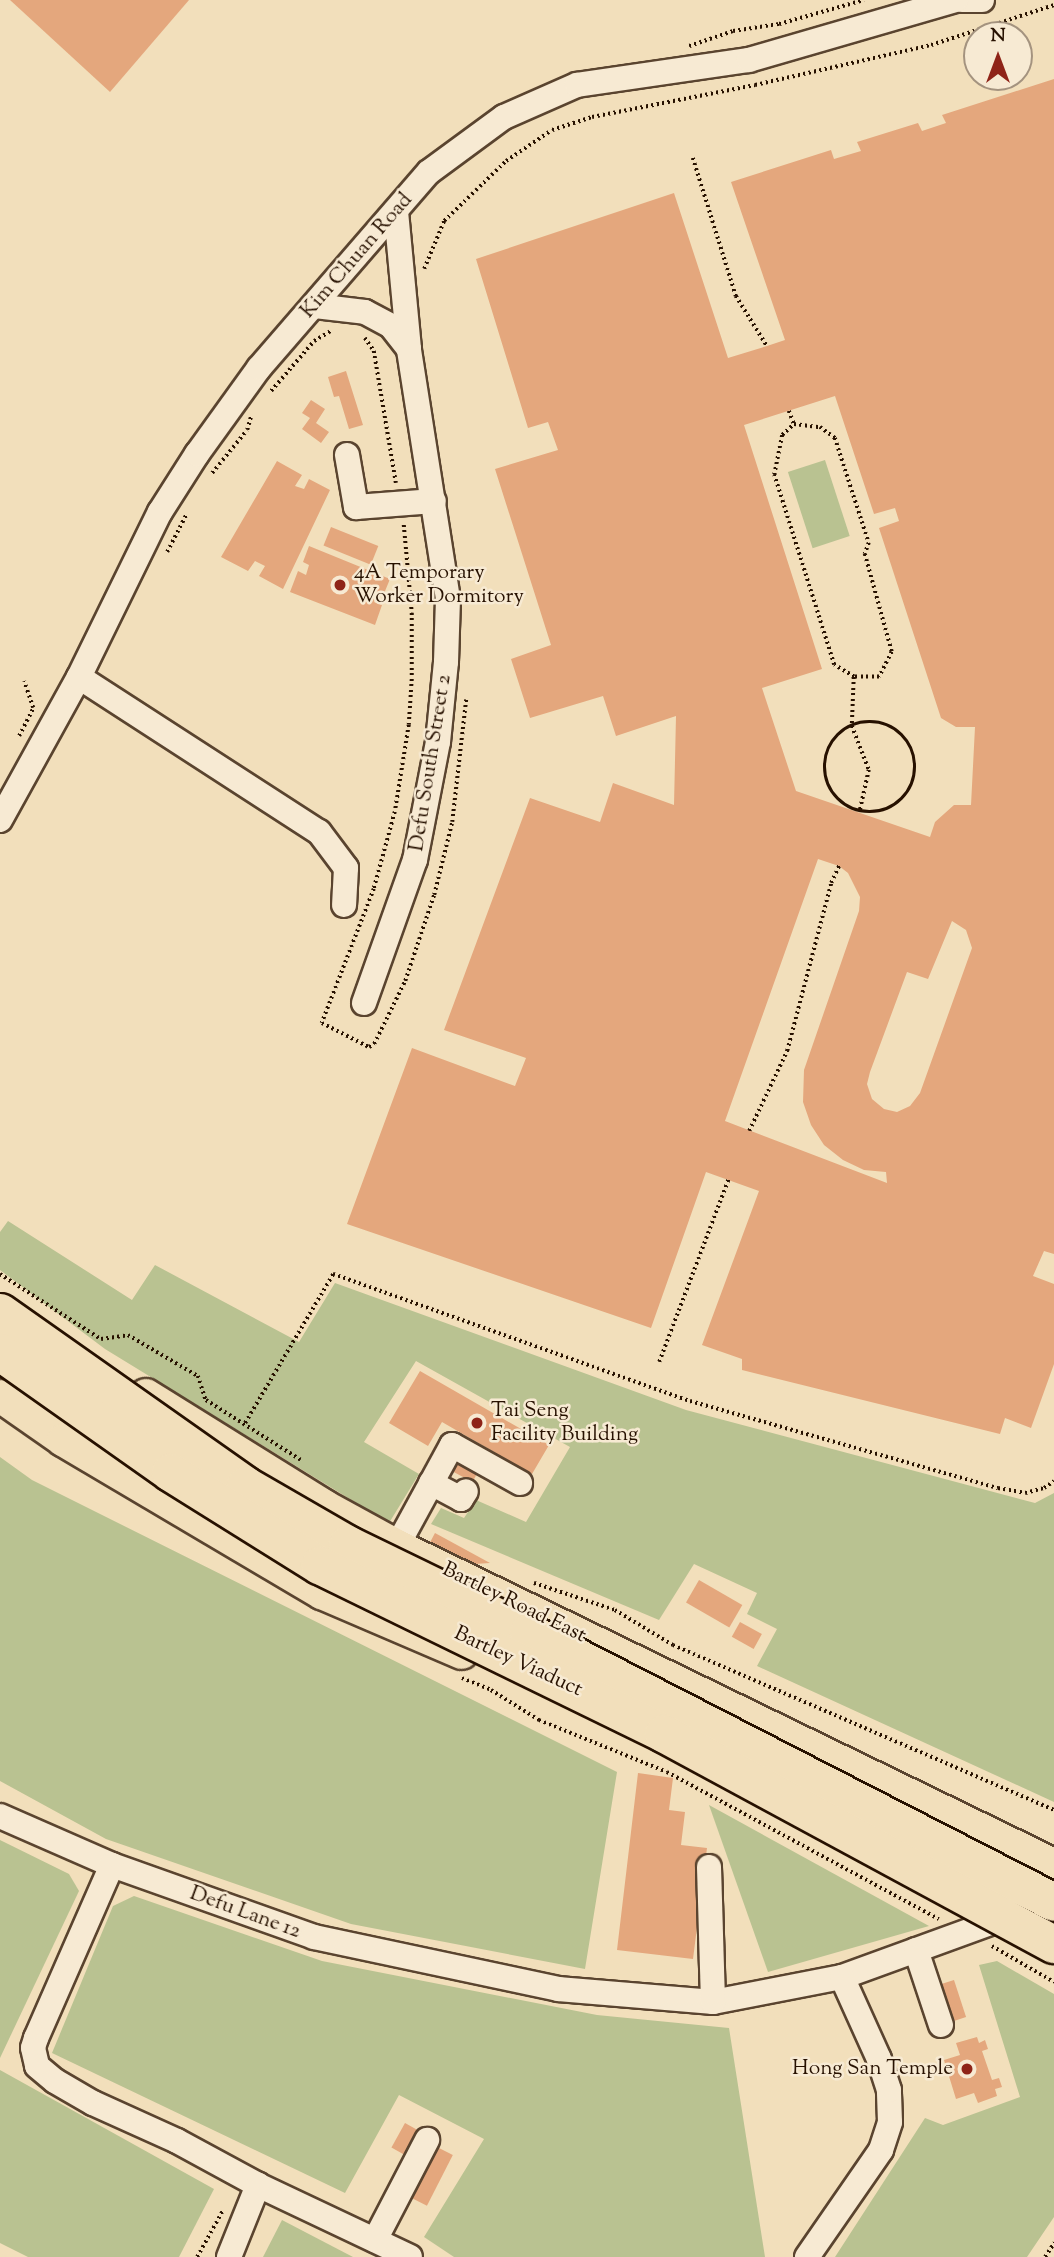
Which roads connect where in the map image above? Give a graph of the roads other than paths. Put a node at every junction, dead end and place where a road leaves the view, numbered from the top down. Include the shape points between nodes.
1 (955, 0) edge
2 (962, 0) edge
3 (982, 0) edge
4 (396, 212) junction
5 (315, 306) junction
6 (408, 349) junction
7 (347, 455) dead end
8 (434, 501) junction
9 (79, 677) junction
10 (0, 820) edge
11 (344, 905) dead end
12 (364, 1003) dead end
13 (0, 1296) edge
14 (0, 1312) edge
15 (0, 1352) edge
16 (0, 1396) edge
17 (208, 1434) junction
18 (431, 1483) junction
19 (520, 1483) dead end
20 (466, 1491) dead end
21 (160, 1498) junction
22 (397, 1546) junction
23 (732, 1708) junction
24 (691, 1768) junction
25 (0, 1816) edge
26 (112, 1865) junction
27 (1054, 1865) edge
28 (709, 1867) dead end
29 (1054, 1902) edge
30 (965, 1926) junction
31 (1054, 1944) edge
32 (916, 1950) junction
33 (1054, 1959) edge
34 (842, 1977) junction
35 (713, 2002) junction
36 (941, 2025) dead end
37 (428, 2140) dead end
38 (250, 2180) junction
39 (375, 2240) junction
40 (229, 2257) edge
41 (410, 2257) edge
42 (807, 2257) edge

1 - 4 street, Kim Chuan Road via 749,60 577,85 493,125 429,172
2 - 3 street
4 - 5 street, Kim Chuan Road
4 - 6 street, Defu South Street 2
5 - 6 street via 365,312 391,326
5 - 9 street, Kim Chuan Road via 259,368 160,512
6 - 8 street, Defu South Street 2
7 - 8 street via 356,507
8 - 12 street, Defu South Street 2 via 448,599 438,741 415,860
9 - 10 street, Kim Chuan Road
9 - 11 street via 319,832 345,868
13 - 17 main road, Bartley Road East via 98,1366
14 - 29 highway, Bartley Viaduct, bridge via 245,1485 347,1544
15 - 31 highway, Bartley Viaduct, bridge via 170,1472 319,1565 663,1732
16 - 21 main road
17 - 21 main road via 219,1456 213,1484 196,1494
17 - 22 main road, Bartley Road East
18 - 19 street via 452,1446
18 - 20 street via 461,1499
18 - 22 street
21 - 24 main road via 322,1593 506,1672
22 - 23 main road, Bartley Road East
23 - 24 main road via 703,1716 693,1726 687,1741
23 - 27 main road, Bartley Road East
24 - 30 main road
25 - 26 street, Defu Lane 12
26 - 35 street, Defu Lane 12 via 314,1937 558,1989
26 - 38 street via 36,2038 37,2066 93,2103
28 - 35 street
30 - 32 street, Defu Lane 12
30 - 33 main road
32 - 34 street, Defu Lane 12
32 - 36 street
34 - 35 street, Defu Lane 12
34 - 42 street via 879,2059 889,2090 890,2122 881,2150
37 - 39 street
38 - 39 street
38 - 40 street
39 - 41 street

